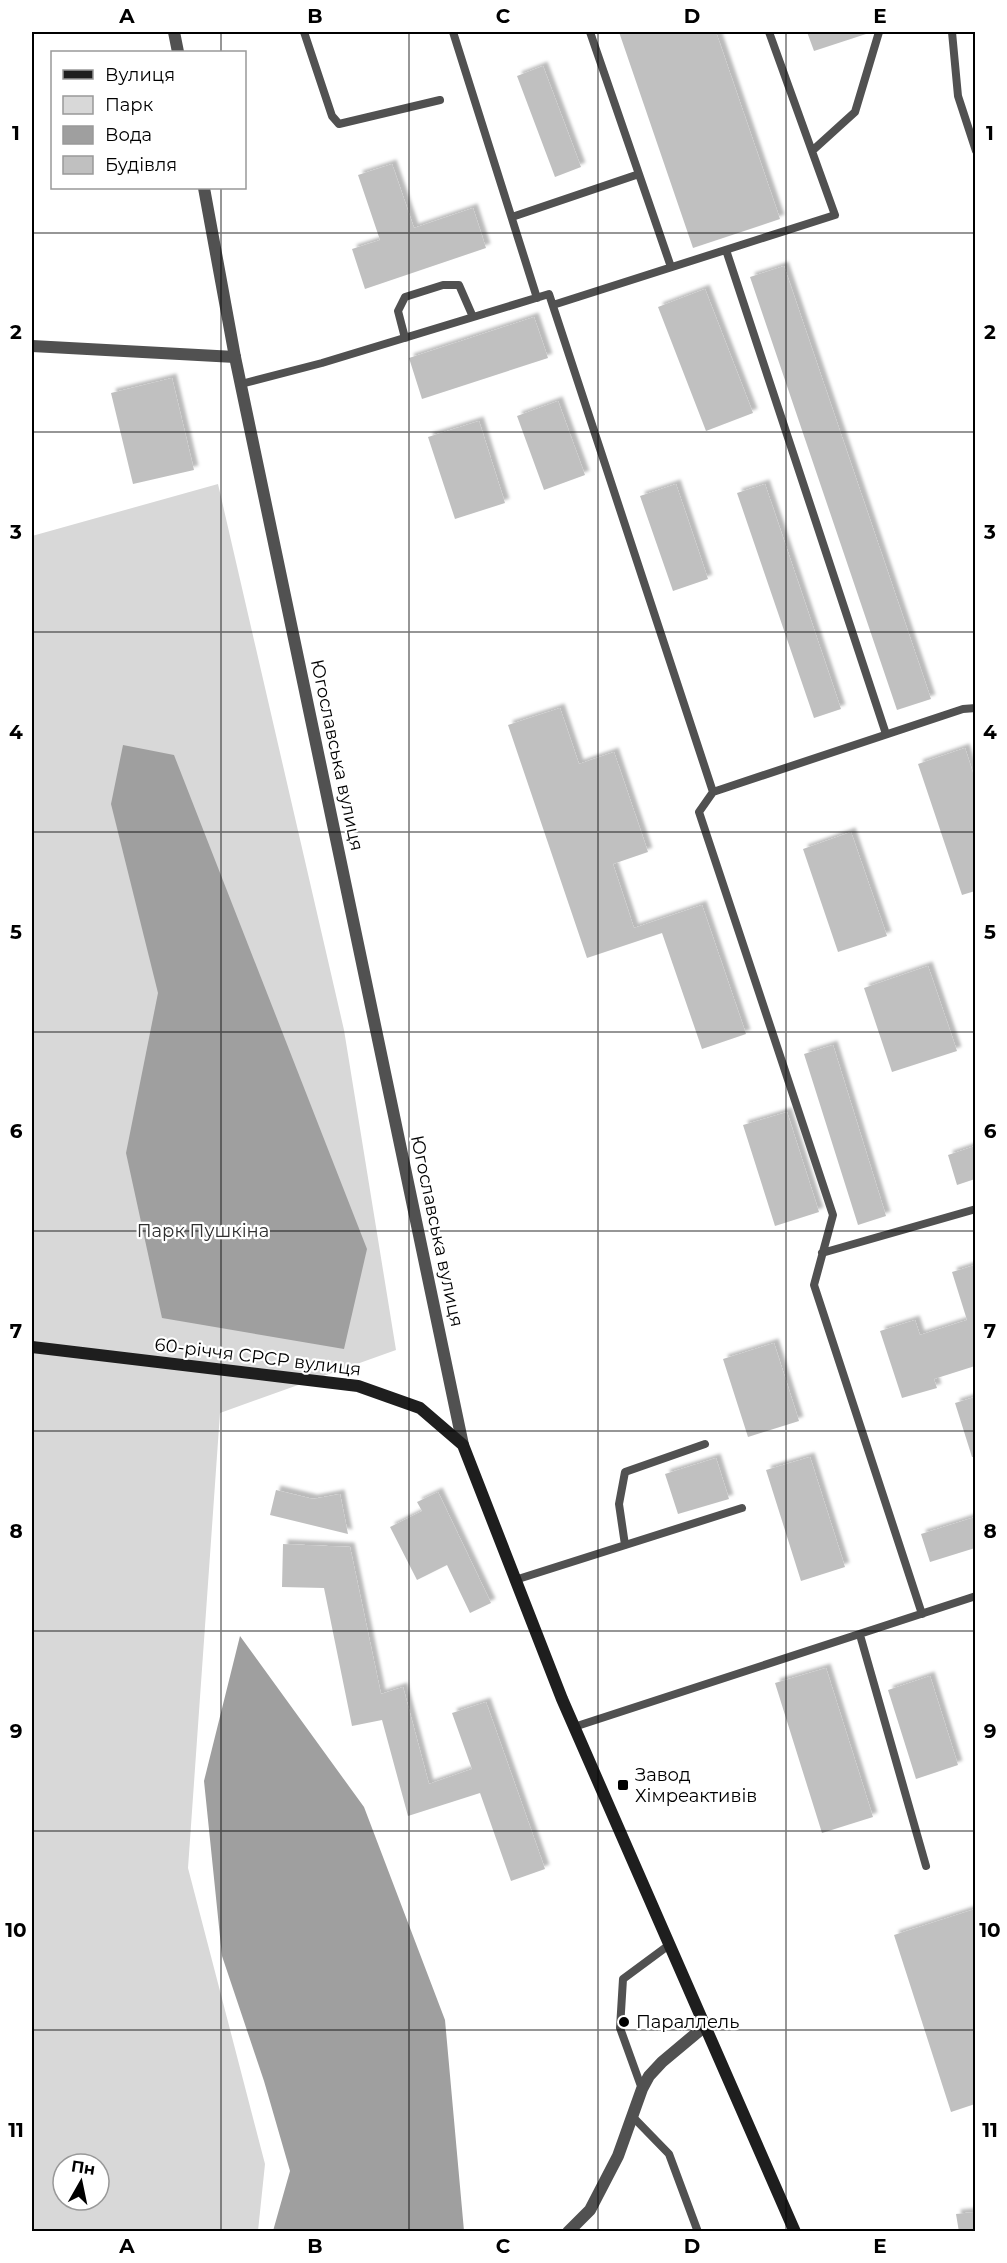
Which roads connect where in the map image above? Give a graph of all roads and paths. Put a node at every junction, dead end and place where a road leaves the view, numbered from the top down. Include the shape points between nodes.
1 (174, 32) edge
2 (304, 32) edge
3 (453, 32) edge
4 (590, 32) edge
5 (769, 32) edge
6 (879, 32) edge
7 (952, 32) edge
8 (178, 51) edge
9 (440, 100) dead end
10 (812, 151) junction
11 (975, 151) edge
12 (639, 174) junction
13 (204, 189) edge
14 (512, 217) junction
15 (726, 250) junction
16 (671, 267) junction
17 (537, 298) junction
18 (553, 305) junction
19 (473, 317) junction
20 (405, 338) junction
21 (32, 346) edge
22 (235, 357) junction
23 (241, 384) junction
24 (975, 708) edge
25 (886, 734) junction
26 (713, 792) junction
27 (975, 1209) edge
28 (822, 1253) junction
29 (32, 1347) edge
30 (705, 1444) dead end
31 (463, 1445) junction
32 (742, 1508) dead end
33 (625, 1545) junction
34 (515, 1580) junction
35 (975, 1596) edge
36 (922, 1614) junction
37 (860, 1635) junction
38 (574, 1727) junction
39 (926, 1866) dead end
40 (669, 1945) junction
41 (705, 2026) junction
42 (642, 2089) junction
43 (632, 2116) junction
44 (568, 2232) edge
45 (698, 2232) edge
46 (795, 2232) edge

1 - 8 street
2 - 9 lane via 332,116 339,124
3 - 14 lane
4 - 12 lane
5 - 10 lane
6 - 10 lane via 855,112
7 - 11 lane via 958,96
10 - 15 lane via 835,215
12 - 14 lane
12 - 16 lane
13 - 22 street, Югославська вулиця
14 - 17 lane
15 - 16 lane
15 - 25 lane
16 - 18 lane
17 - 18 lane via 549,294
17 - 19 lane
18 - 26 lane
19 - 20 lane
19 - 20 lane via 459,285 443,285 405,297 398,311
20 - 23 lane
21 - 22 street
22 - 23 street, Югославська вулиця
23 - 31 street, Югославська вулиця
24 - 25 lane
25 - 26 lane
26 - 28 lane via 699,812 833,1215
27 - 28 lane
28 - 36 lane via 814,1285
29 - 31 main road, 60-річчя СРСР вулиця via 358,1386 420,1407
30 - 33 lane via 625,1472 619,1504
31 - 34 main road, Югославська вулиця
32 - 33 lane
33 - 34 lane
34 - 38 main road, Югославська вулиця
35 - 36 lane
36 - 37 lane
37 - 38 lane
37 - 39 lane
38 - 40 main road, Югославська вулиця
40 - 41 main road, Югославська вулиця
40 - 42 lane via 623,1979 620,2028
41 - 42 street via 662,2062
41 - 46 main road, Югославська вулиця
42 - 43 street
43 - 44 street via 618,2156 590,2210
43 - 45 lane via 669,2154

